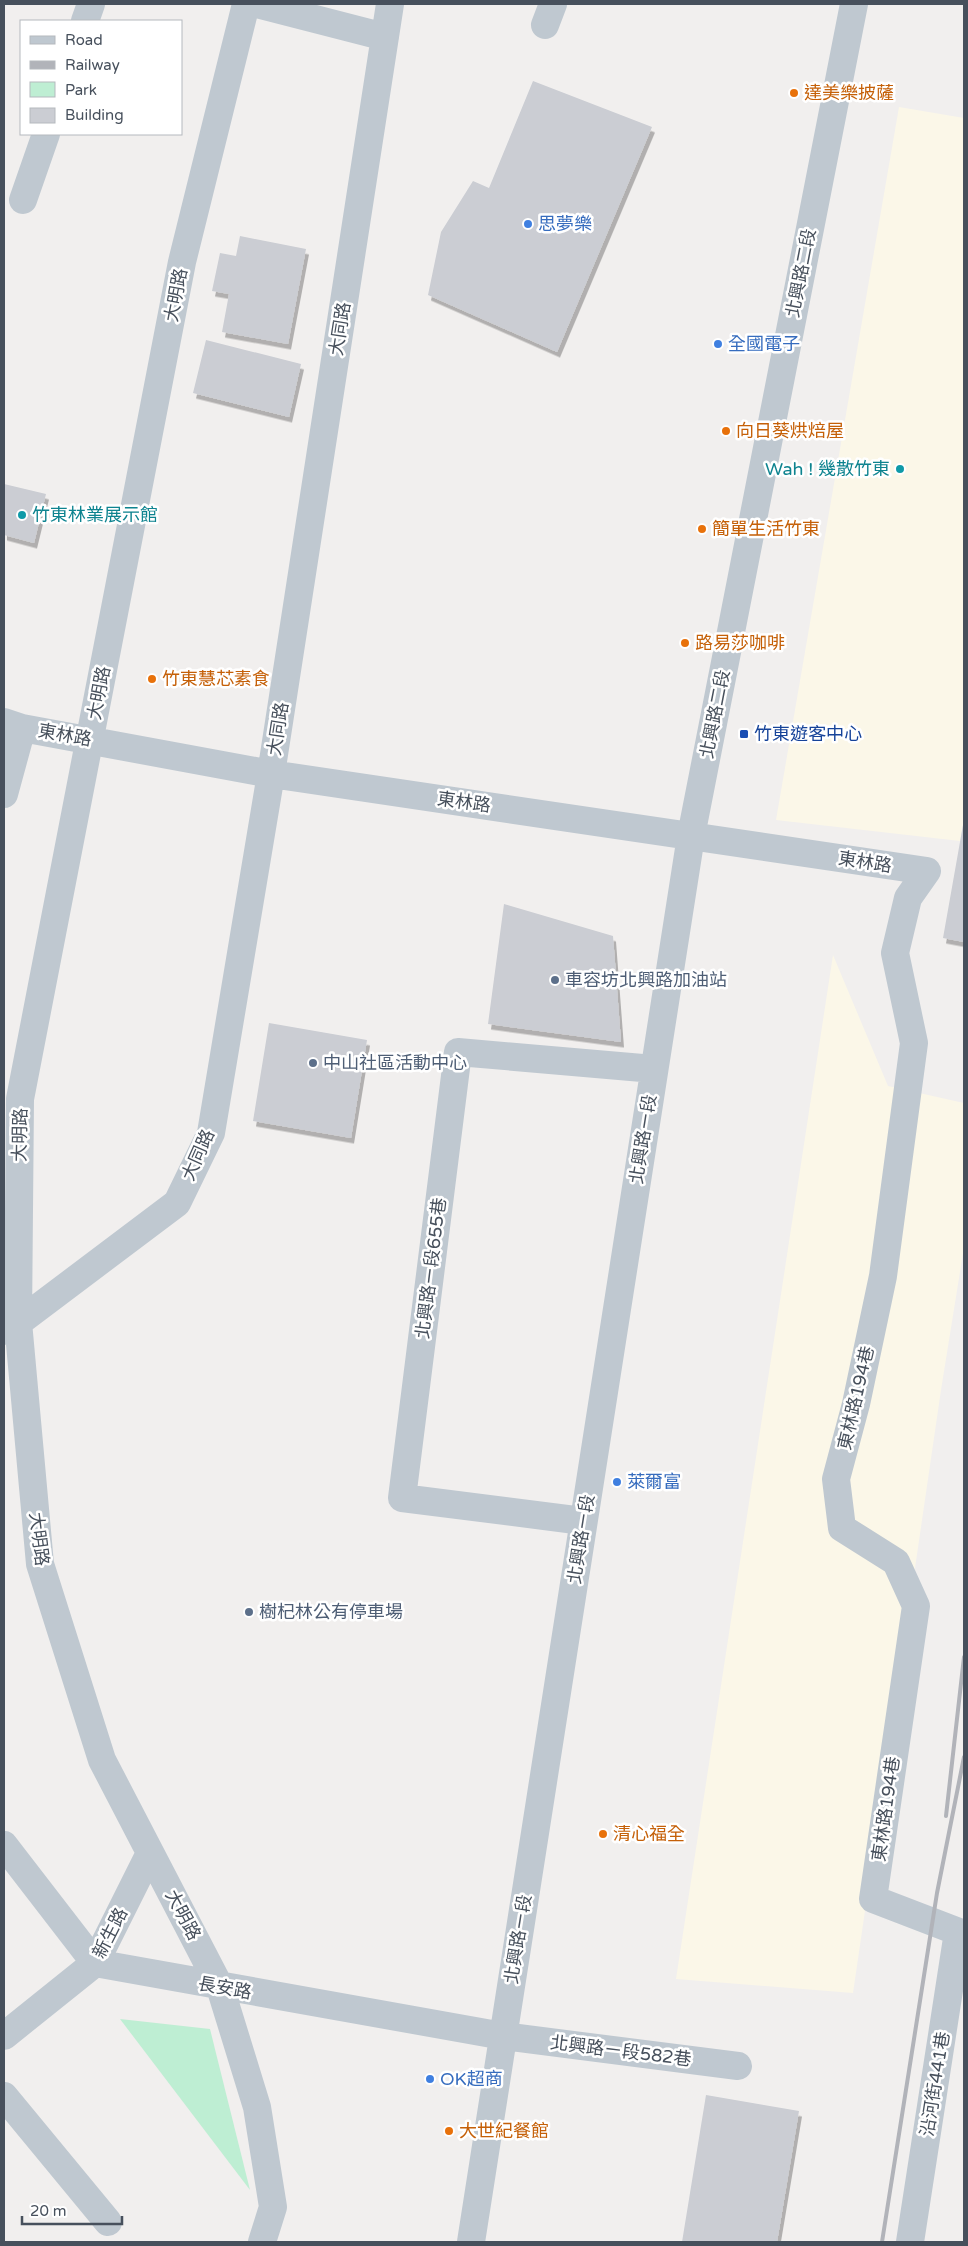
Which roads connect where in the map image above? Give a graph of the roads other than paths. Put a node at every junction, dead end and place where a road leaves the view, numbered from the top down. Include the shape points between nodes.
1 (91, 4) edge
2 (246, 4) edge
3 (257, 4) edge
4 (390, 4) edge
5 (854, 4) edge
6 (85, 20) edge
7 (385, 38) junction
8 (46, 135) edge
9 (23, 200) dead end
10 (13, 725) edge
11 (90, 739) junction
12 (271, 774) junction
13 (4, 794) edge
14 (691, 836) junction
15 (927, 871) joint
16 (654, 1069) junction
17 (11, 1328) edge
18 (583, 1521) junction
19 (4, 1845) edge
20 (150, 1853) junction
21 (961, 1933) edge
22 (95, 1963) junction
23 (220, 1987) junction
24 (4, 2036) edge
25 (503, 2036) junction
26 (738, 2066) dead end
27 (4, 2096) edge
28 (108, 2222) dead end
29 (262, 2242) edge
30 (471, 2242) edge
31 (910, 2242) edge

1 - 6 street
2 - 11 street, 大明路 via 182,262
3 - 7 street
4 - 7 street, 大同路
5 - 14 street, 北興路二段
7 - 12 street, 大同路
8 - 9 street
10 - 11 street, 東林路
10 - 13 street
11 - 12 street, 東林路
11 - 17 street, 大明路 via 20,1099
12 - 14 street, 東林路
12 - 17 street, 大同路 via 211,1133 177,1203
14 - 15 street, 東林路
14 - 16 street, 北興路ㄧ段
15 - 21 street, 東林路194巷 via 908,898 895,952 914,1043 883,1276 856,1404 836,1479 842,1528 896,1562 916,1606 873,1899
16 - 18 street, 北興路ㄧ段
16 - 18 street, 北興路ㄧ段655巷 via 458,1052 402,1498
17 - 20 street, 大明路 via 40,1564 102,1760
18 - 25 street, 北興路ㄧ段
19 - 22 street
20 - 22 street, 新生路
20 - 23 street, 大明路
21 - 31 street, 沿河街441巷
22 - 23 street, 長安路
22 - 24 street, 新生路
23 - 25 street, 長安路
23 - 29 street, 大明路 via 258,2116 273,2207
25 - 26 street, 北興路ㄧ段582巷
25 - 30 street, 北興路ㄧ段
27 - 28 street

